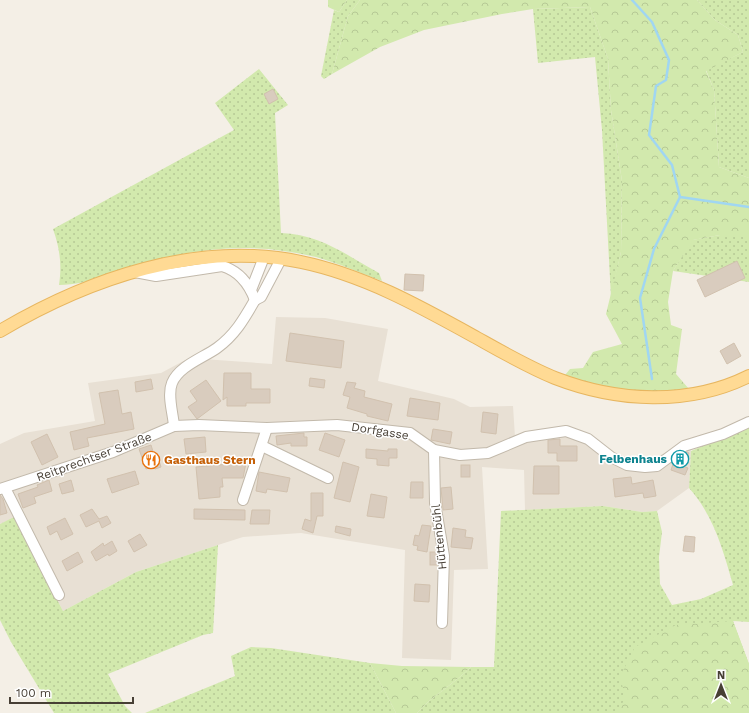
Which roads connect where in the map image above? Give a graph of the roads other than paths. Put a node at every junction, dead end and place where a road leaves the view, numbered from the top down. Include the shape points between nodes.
1 (264, 257) junction
2 (211, 258) junction
3 (281, 259) junction
4 (194, 270) junction
5 (135, 272) junction
6 (253, 295) junction
7 (0, 331) edge
8 (749, 376) edge
9 (173, 413) junction
10 (749, 422) edge
11 (190, 425) junction
12 (174, 426) junction
13 (267, 428) junction
14 (262, 446) junction
15 (434, 450) junction
16 (328, 478) dead end
17 (2, 488) edge
18 (243, 500) dead end
19 (59, 595) dead end
20 (442, 623) dead end

1 - 2 main road
1 - 3 main road
1 - 6 street
2 - 4 street
2 - 5 main road
3 - 6 street via 260,296
3 - 8 main road via 325,268 382,288 528,366 554,378 607,394 666,397 718,388
4 - 5 street via 156,276
4 - 6 street via 222,266 230,268 238,274
5 - 7 main road via 70,295
6 - 9 street via 241,326 218,347 180,372 172,384
9 - 11 street
9 - 12 street
10 - 15 street, Dorfgasse via 723,434 684,446 657,466 627,465 610,457 588,439 566,431 526,437 488,453 460,455
11 - 12 street, Dorfgasse
11 - 13 street, Dorfgasse
12 - 17 street, Reitprechtser Straße via 113,452
13 - 14 street
13 - 15 street, Dorfgasse via 337,425 410,433
14 - 16 street
14 - 18 street
15 - 20 street, Hüttenbühl via 435,502 444,556
17 - 19 street

